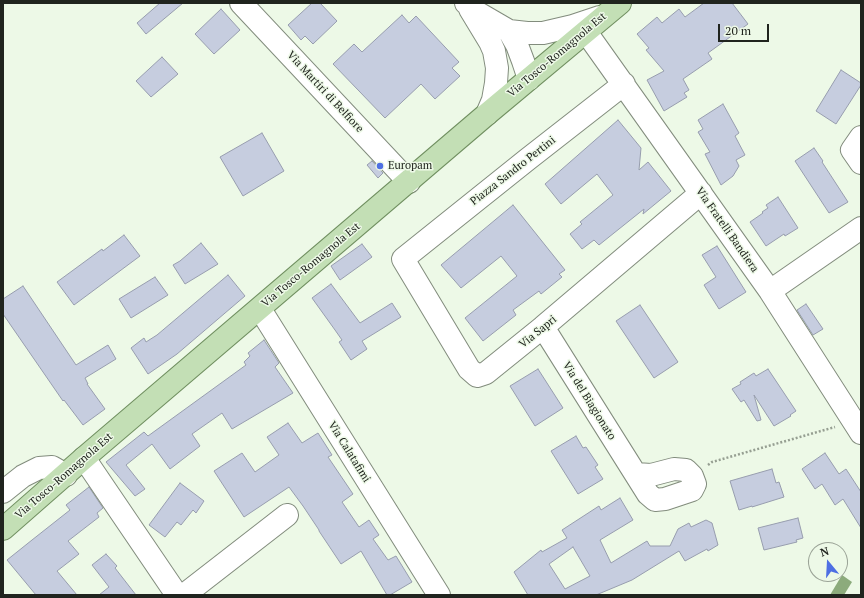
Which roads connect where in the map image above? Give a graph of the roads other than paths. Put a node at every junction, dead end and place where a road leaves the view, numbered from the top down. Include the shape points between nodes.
1 (241, 3) edge
2 (466, 3) edge
3 (612, 9) edge
4 (509, 31) junction
5 (586, 32) junction
6 (494, 51) junction
7 (529, 79) junction
8 (624, 84) junction
9 (487, 114) junction
10 (861, 137) edge
11 (861, 163) edge
12 (409, 182) junction
13 (701, 193) junction
14 (861, 228) edge
15 (403, 259) joint
16 (770, 291) junction
17 (260, 309) junction
18 (543, 328) junction
19 (857, 427) edge
20 (84, 458) junction
21 (66, 475) junction
22 (692, 476) road end
23 (3, 492) edge
24 (287, 515) dead end
25 (3, 529) edge
26 (177, 595) edge
27 (184, 595) edge
28 (439, 595) edge

1 - 12 street, Via Martiri di Belfiore
2 - 4 street
2 - 6 street
3 - 4 street via 573,26 543,33
3 - 5 main road, Via Tosco-Romagnola Est
4 - 7 street
5 - 7 main road, Via Tosco-Romagnola Est
5 - 8 street, Via Fratelli Bandiera
6 - 7 street via 514,72
6 - 9 street via 496,83
7 - 9 main road, Via Tosco-Romagnola Est
8 - 13 street, Via Fratelli Bandiera
8 - 15 street, Piazza Sandro Pertini
9 - 12 main road, Via Tosco-Romagnola Est
10 - 11 street via 852,150
12 - 17 main road, Via Tosco-Romagnola Est
13 - 16 street, Via Fratelli Bandiera
13 - 18 street, Via Sapri
14 - 16 street
15 - 18 street, Via Sapri via 469,369 477,376 486,373
16 - 19 street, Via Fratelli Bandiera
17 - 20 main road, Via Tosco-Romagnola Est
17 - 28 street, Via Calatafimi
18 - 22 street, Via del Biagionato via 648,494 655,500 692,490 695,484
20 - 21 main road, Via Tosco-Romagnola Est
20 - 26 street
21 - 23 street via 52,467 39,468 23,476
21 - 25 main road, Via Tosco-Romagnola Est
24 - 27 street

